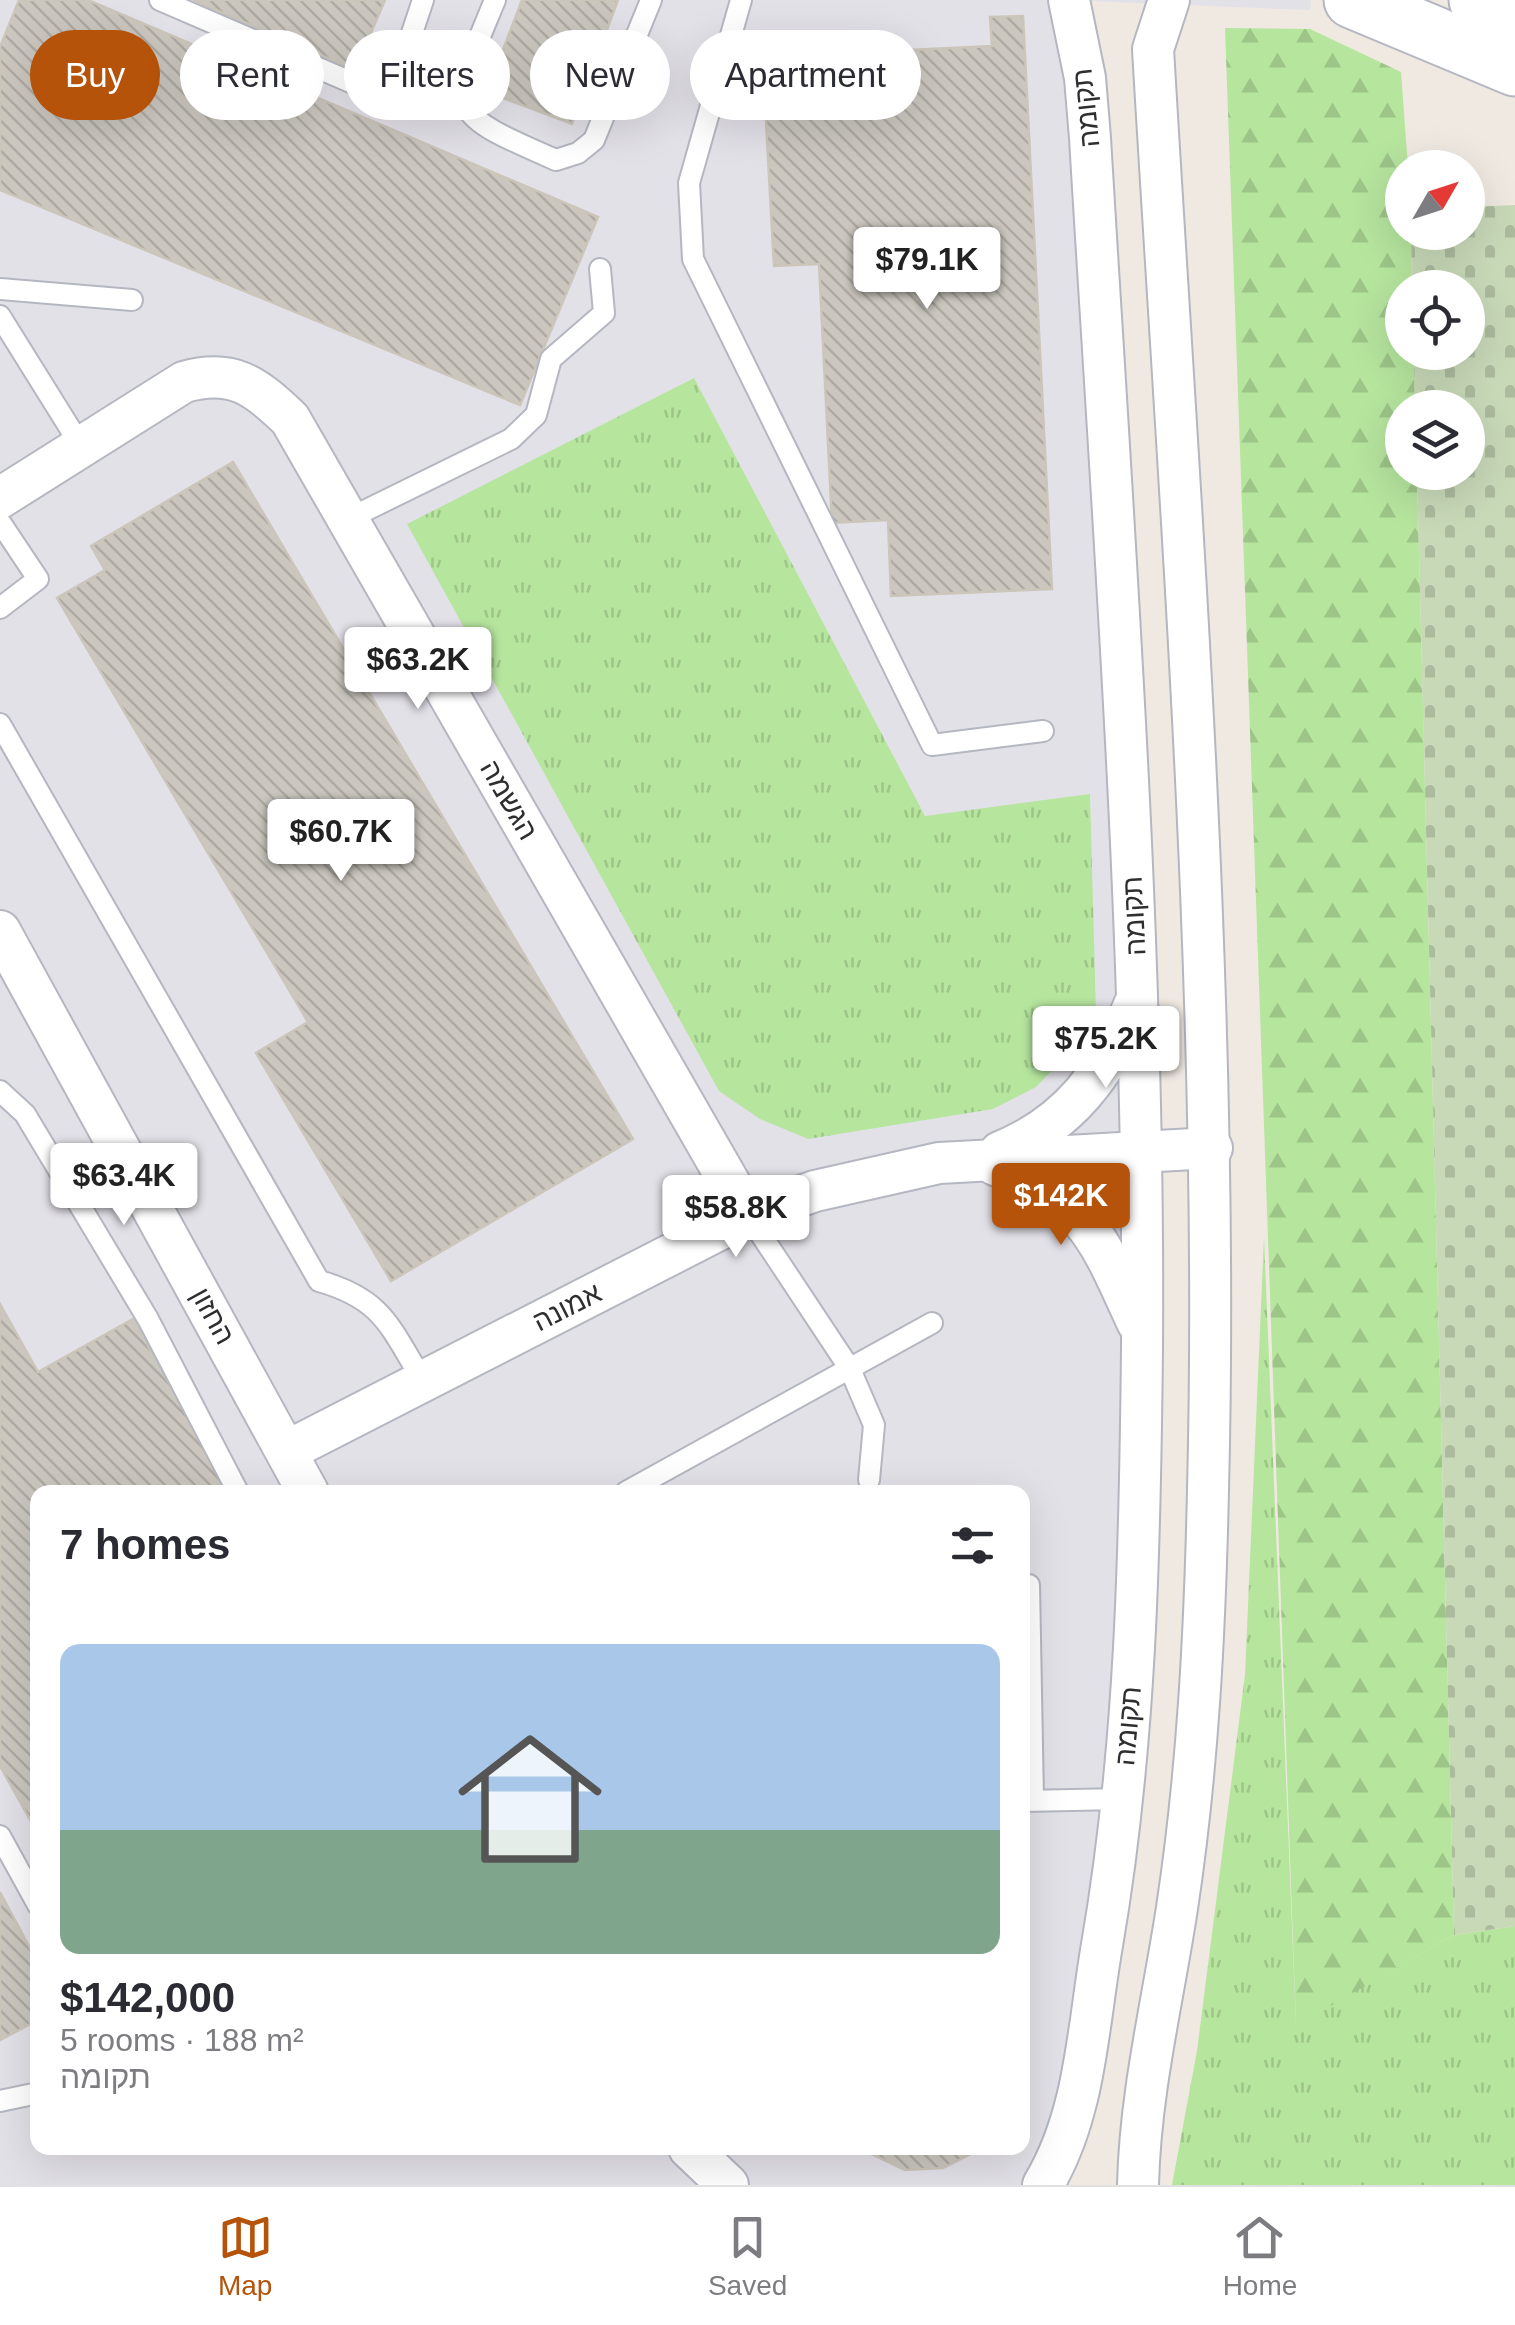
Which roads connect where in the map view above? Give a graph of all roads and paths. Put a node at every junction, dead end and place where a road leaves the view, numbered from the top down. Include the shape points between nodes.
1 (160, 0) edge
2 (423, 0) edge
3 (494, 0) edge
4 (651, 0) edge
5 (741, 0) edge
6 (1069, 0) edge
7 (1170, 0) edge
8 (1352, 0) edge
9 (1477, 0) edge
10 (1515, 16) edge
11 (1515, 68) edge
12 (600, 268) dead end
13 (0, 289) edge
14 (132, 300) dead end
15 (0, 316) edge
16 (81, 446) junction
17 (0, 498) edge
18 (348, 520) junction
19 (0, 522) edge
20 (0, 608) edge
21 (0, 724) edge
22 (1043, 731) dead end
23 (0, 931) edge
24 (1138, 996) junction
25 (0, 1091) edge
26 (1212, 1148) junction
27 (1144, 1149) junction
28 (982, 1160) junction
29 (748, 1215) junction
30 (932, 1323) dead end
31 (1142, 1332) junction
32 (850, 1369) junction
33 (423, 1381) junction
34 (287, 1451) junction
35 (869, 1480) dead end
36 (234, 1485) edge
37 (304, 1485) edge
38 (639, 1485) edge
39 (1122, 1799) junction
40 (1030, 1800) edge
41 (0, 1836) edge
42 (30, 1890) edge
43 (30, 2095) edge
44 (0, 2101) edge
45 (696, 2155) edge
46 (728, 2185) edge
47 (1043, 2185) edge
48 (1138, 2185) edge

1 - 2 lane via 390,98
3 - 4 lane via 459,86 468,115 556,160 594,140
5 - 22 lane via 689,183 693,259 932,745
6 - 24 street, תקומה via 1086,78
7 - 26 street via 1153,48
8 - 11 street
9 - 10 street
12 - 18 lane via 604,313 551,359 536,415 511,438
13 - 14 lane
15 - 16 lane
16 - 17 street, הגשמה
16 - 18 street, הגשמה via 184,382 210,374 238,378 290,418
18 - 29 street, הגשמה
19 - 20 lane via 38,579
21 - 33 lane via 319,1281 356,1291 384,1318
23 - 34 street, החזון
24 - 27 street, תקומה
24 - 28 street via 1095,1084 1044,1132
25 - 36 lane via 25,1114 138,1302
26 - 27 street, אמונה
26 - 48 street via 1203,1658 1190,1810
27 - 28 street, אמונה
27 - 31 street, תקומה
28 - 29 street, אמונה via 872,1177
28 - 31 street via 1042,1184 1074,1209 1099,1240
29 - 32 lane
29 - 33 street, אמונה
30 - 32 lane
31 - 39 street, תקומה via 1135,1654
32 - 35 lane via 874,1425
32 - 38 lane
33 - 34 street, אמונה
34 - 37 street, החזון
39 - 40 lane
39 - 47 street, תקומה via 1078,2095
41 - 42 lane
43 - 44 lane
45 - 46 street

